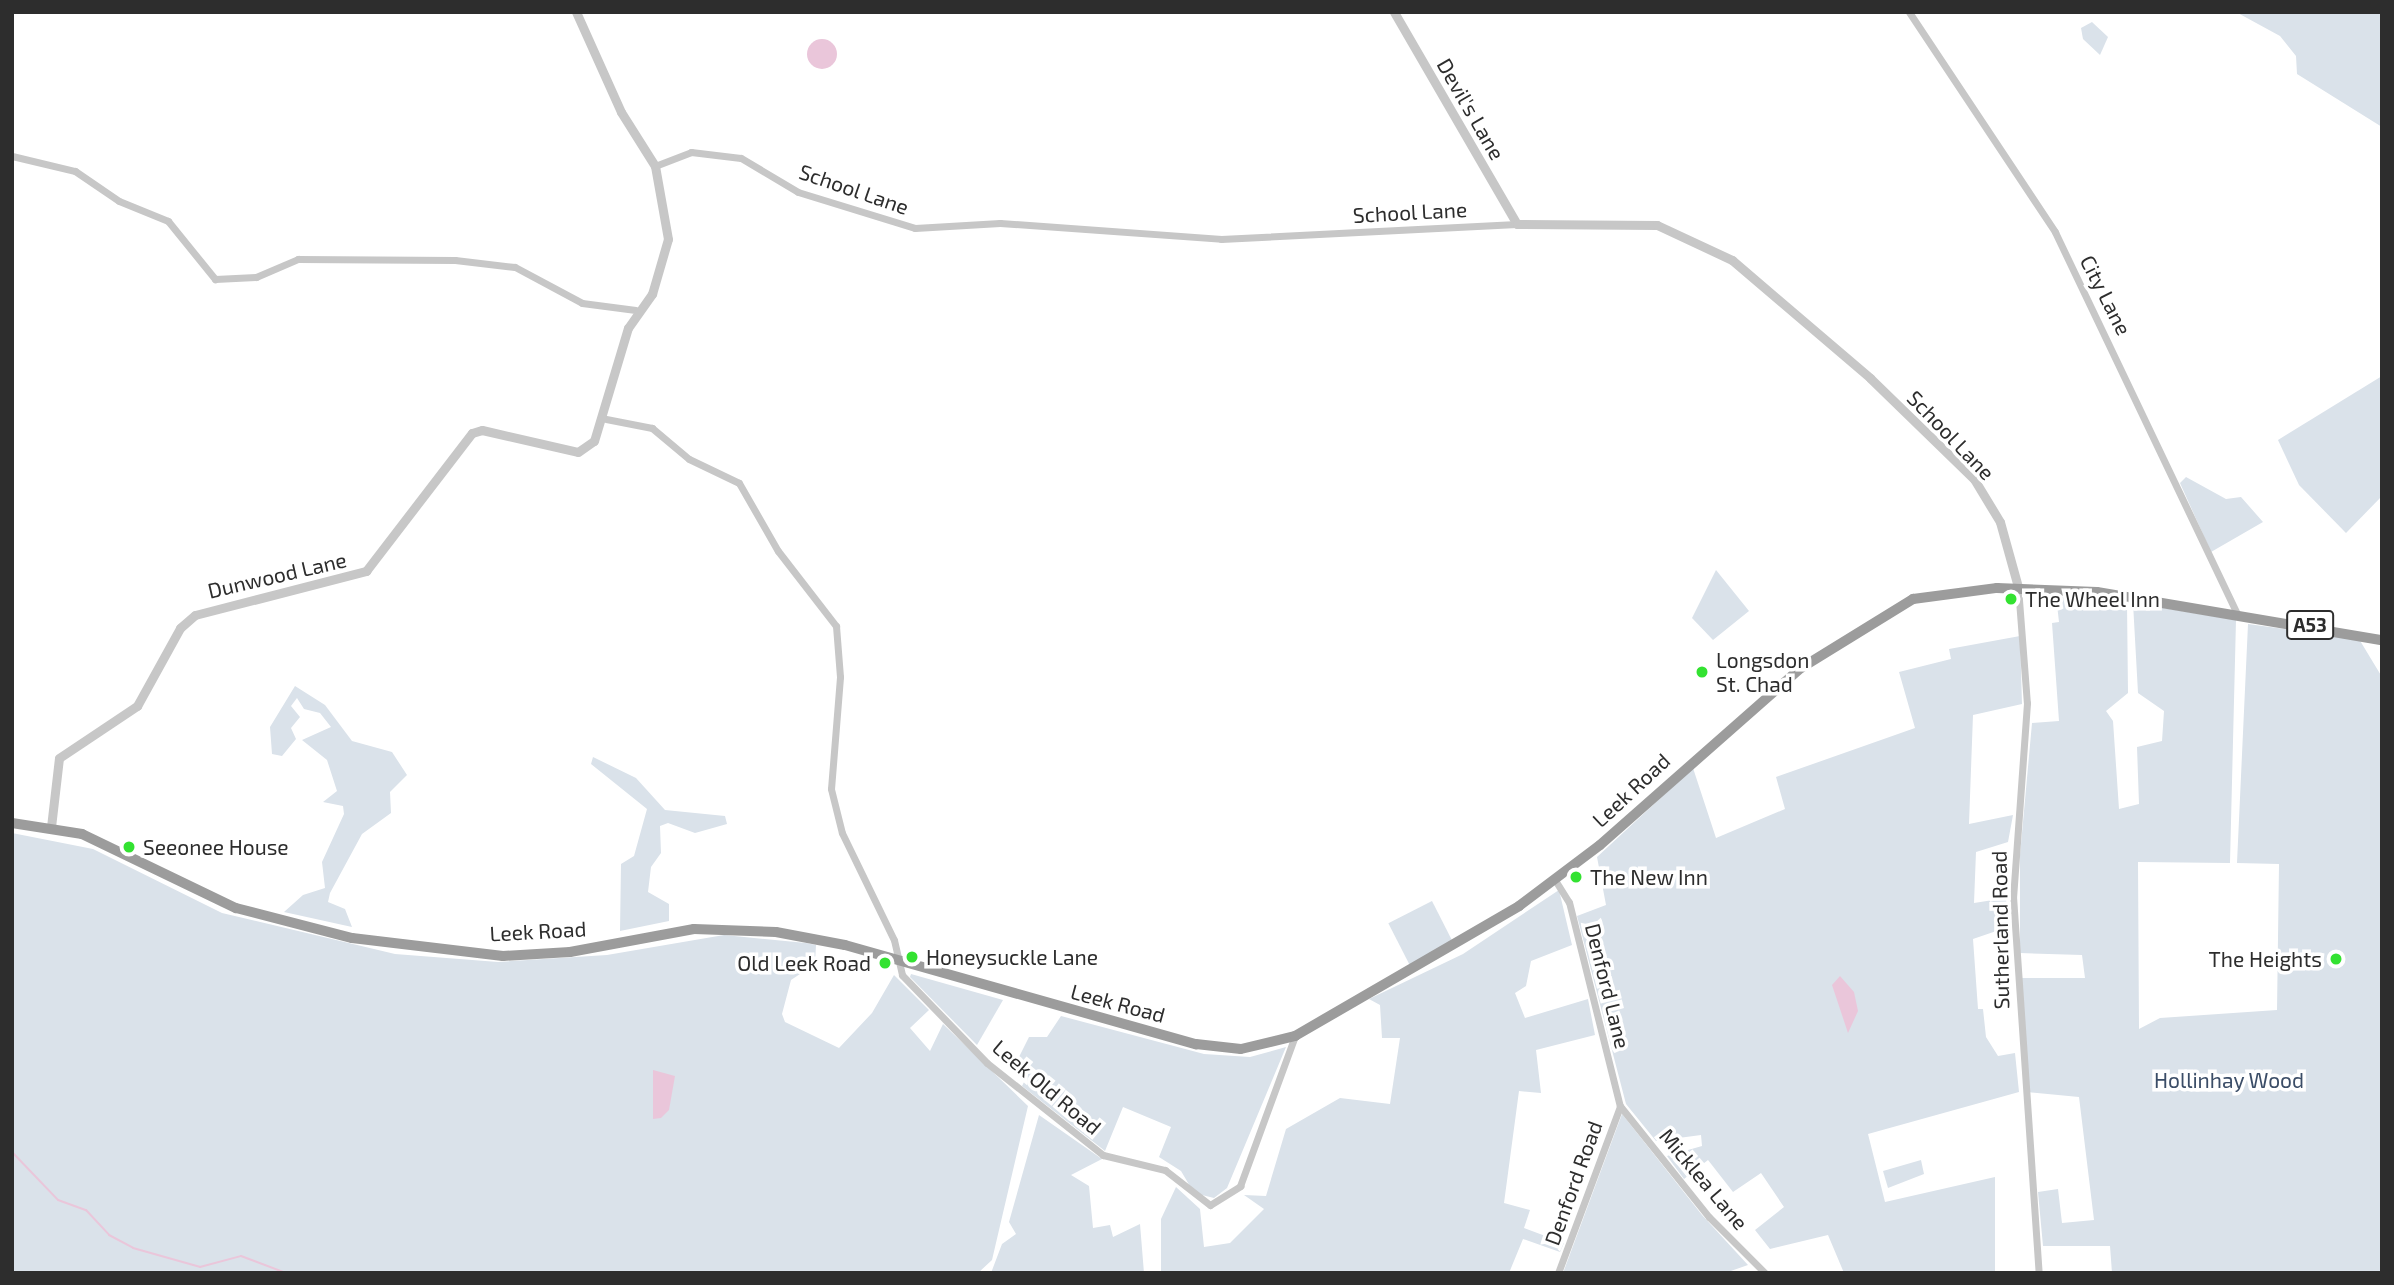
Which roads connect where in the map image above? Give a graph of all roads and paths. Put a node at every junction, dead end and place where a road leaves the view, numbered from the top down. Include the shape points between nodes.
1 (576, 12) edge
2 (1394, 12) edge
3 (1909, 12) edge
4 (12, 156) edge
5 (655, 166) junction
6 (1517, 224) junction
7 (636, 310) junction
8 (606, 419) junction
9 (2018, 587) junction
10 (2237, 613) junction
11 (2382, 640) edge
12 (12, 823) edge
13 (51, 827) junction
14 (1555, 880) junction
15 (898, 960) junction
16 (1296, 1036) junction
17 (1620, 1106) junction
18 (1558, 1273) edge
19 (1765, 1273) edge
20 (2039, 1273) edge

1 - 5 street, Dunwood Lane via 621,112
2 - 6 street, Devil's Lane
3 - 10 street, City Lane via 2055,232
4 - 7 street via 75,171 119,201 168,220 215,278 256,277 298,258 455,260 515,267 582,303
5 - 6 street, School Lane via 691,152 741,158 799,192 915,228 1000,223 1222,239
5 - 7 street, Dunwood Lane via 668,239 652,293
6 - 9 street, School Lane via 1657,225 1732,260 1870,378 1974,479 2000,522
7 - 8 street, Dunwood Lane
8 - 13 street, Dunwood Lane via 594,442 578,453 482,430 472,433 366,570 195,615 180,628 137,706 60,758
8 - 15 street via 652,428 690,460 739,483 778,551 836,626 840,677 831,789 842,833 894,940
9 - 10 highway, A53
9 - 14 highway, Leek Road / A53 via 1933,594 1865,624 1708,744
9 - 20 street, Sutherland Road via 2027,703 2013,896
10 - 11 highway, A53
12 - 13 highway, Leek Road / A53
13 - 15 highway, Leek Road / A53 via 115,846 236,908 414,949 540,954 731,929 820,939
14 - 16 highway, Leek Road / A53 via 1466,940 1364,990
14 - 17 street, Denford Lane via 1569,902
15 - 16 highway, Leek Road / A53 via 1196,1044 1241,1049
15 - 16 street, Leek Old Road via 902,975 1040,1109 1104,1155 1165,1170 1210,1205 1240,1186
17 - 18 street, Denford Road
17 - 19 street, Micklea Lane via 1709,1217

